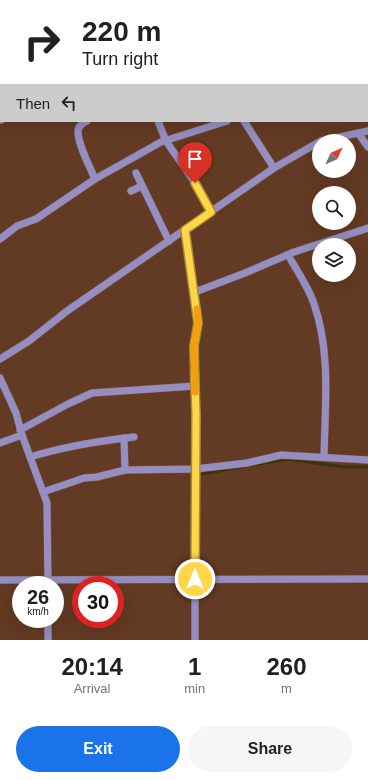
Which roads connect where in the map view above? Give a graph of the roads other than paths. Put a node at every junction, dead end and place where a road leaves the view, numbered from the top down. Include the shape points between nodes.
1 (85, 122) edge
2 (158, 122) edge
3 (224, 122) edge
4 (245, 122) edge
5 (368, 131) edge
6 (358, 133) junction
7 (353, 134) edge
8 (166, 141) junction
9 (312, 146) edge
10 (368, 148) edge
11 (274, 168) junction
12 (136, 173) dead end
13 (94, 179) junction
14 (142, 186) junction
15 (131, 191) dead end
16 (211, 212) junction
17 (368, 228) edge
18 (185, 230) junction
19 (0, 239) edge
20 (170, 241) junction
21 (288, 255) junction
22 (195, 292) junction
23 (0, 359) edge
24 (0, 378) edge
25 (195, 386) junction
26 (21, 433) junction
27 (134, 437) dead end
28 (124, 438) junction
29 (0, 443) edge
30 (324, 456) junction
31 (30, 457) junction
32 (368, 460) edge
33 (195, 469) junction
34 (125, 470) junction
35 (43, 492) junction
36 (48, 576) edge
37 (195, 579) junction
38 (368, 579) edge
39 (0, 580) edge
40 (12, 580) edge
41 (64, 582) edge
42 (48, 628) edge
43 (48, 640) edge
44 (195, 640) edge

1 - 13 street via 78,130
2 - 8 street
3 - 8 street
4 - 11 street
5 - 6 street
6 - 7 street
6 - 10 street
8 - 13 street
8 - 16 street via 195,183
9 - 11 street
11 - 16 street
12 - 14 street
13 - 19 street via 36,219 17,226
14 - 15 street
14 - 20 street
16 - 18 street
17 - 21 street
18 - 20 street
18 - 22 street
20 - 23 street
21 - 22 street
21 - 30 street via 314,303 323,336 326,376
22 - 25 street via 198,323 194,346
24 - 26 street via 16,413
25 - 26 street via 92,393 68,404
25 - 33 street
26 - 29 street
26 - 31 street
27 - 28 street
28 - 31 street via 67,446
28 - 34 street
30 - 32 street
30 - 33 street via 281,455 247,463
31 - 35 street
33 - 34 street
33 - 37 street
34 - 35 street via 84,478
35 - 36 street via 47,503
37 - 38 street
37 - 41 street
37 - 44 street
39 - 40 street
42 - 43 street

